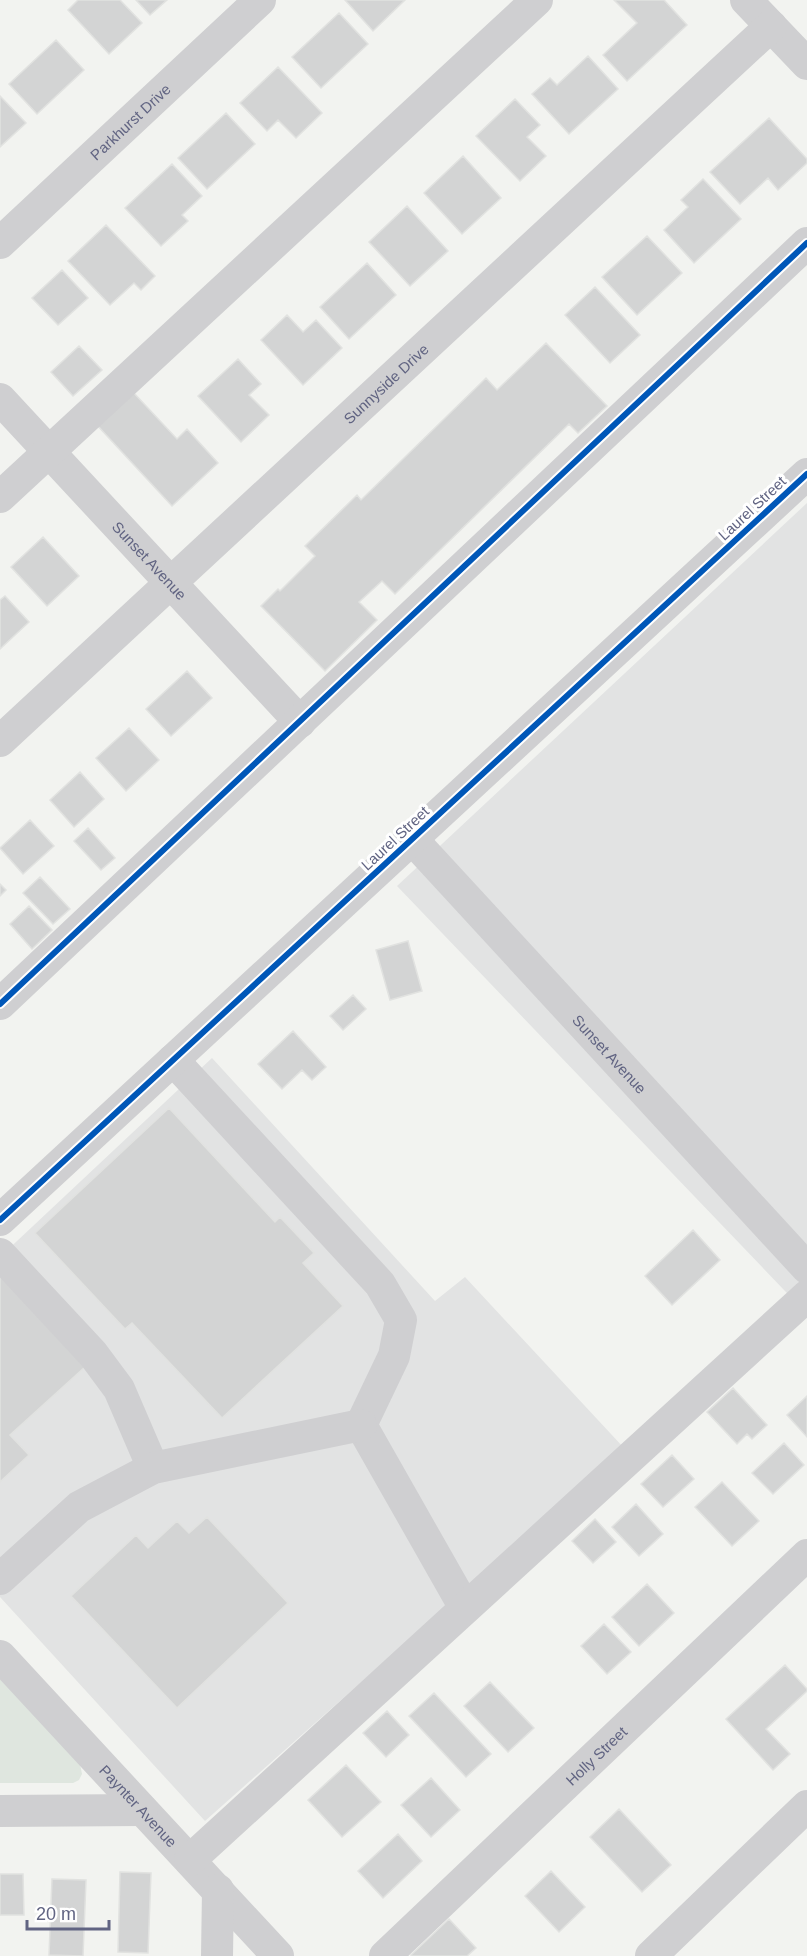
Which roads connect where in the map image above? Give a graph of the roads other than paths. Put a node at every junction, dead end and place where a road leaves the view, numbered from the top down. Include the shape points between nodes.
1 (260, 0) edge
2 (537, 0) edge
3 (746, 0) edge
4 (771, 26) junction
5 (807, 64) edge
6 (0, 243) edge
7 (807, 243) edge
8 (0, 399) edge
9 (49, 452) junction
10 (807, 474) edge
11 (0, 497) edge
12 (170, 583) junction
13 (300, 722) junction
14 (0, 741) edge
15 (412, 839) junction
16 (0, 1004) edge
17 (173, 1060) junction
18 (0, 1220) edge
19 (0, 1254) edge
20 (807, 1268) edge
21 (807, 1296) edge
22 (361, 1425) junction
23 (153, 1468) junction
24 (807, 1556) edge
25 (0, 1579) edge
26 (465, 1608) junction
27 (0, 1656) edge
28 (807, 1806) edge
29 (142, 1810) junction
30 (0, 1811) edge
31 (190, 1860) junction
32 (218, 1890) junction
33 (217, 1956) edge
34 (278, 1956) edge
35 (385, 1956) edge
36 (651, 1956) edge

1 - 6 street, Parkhurst Drive
2 - 9 street
3 - 4 street
4 - 5 street
4 - 12 street, Sunnyside Drive
7 - 13 street
8 - 9 street, Sunset Avenue
9 - 11 street
9 - 12 street, Sunset Avenue
10 - 15 street, Laurel Street
12 - 13 street, Sunset Avenue
12 - 14 street, Sunnyside Drive
13 - 16 street
15 - 17 street, Laurel Street
15 - 20 street, Sunset Avenue
17 - 18 street, Laurel Street
17 - 22 street via 380,1284 401,1320 394,1356
19 - 23 street via 93,1354 119,1389
21 - 26 street
22 - 23 street
22 - 26 street
23 - 25 street via 79,1507
24 - 35 street, Holly Street
26 - 31 street
27 - 29 street, Paynter Avenue
28 - 36 street
29 - 30 street
29 - 31 street, Paynter Avenue
31 - 32 street, Paynter Avenue
32 - 33 street
32 - 34 street, Paynter Avenue

